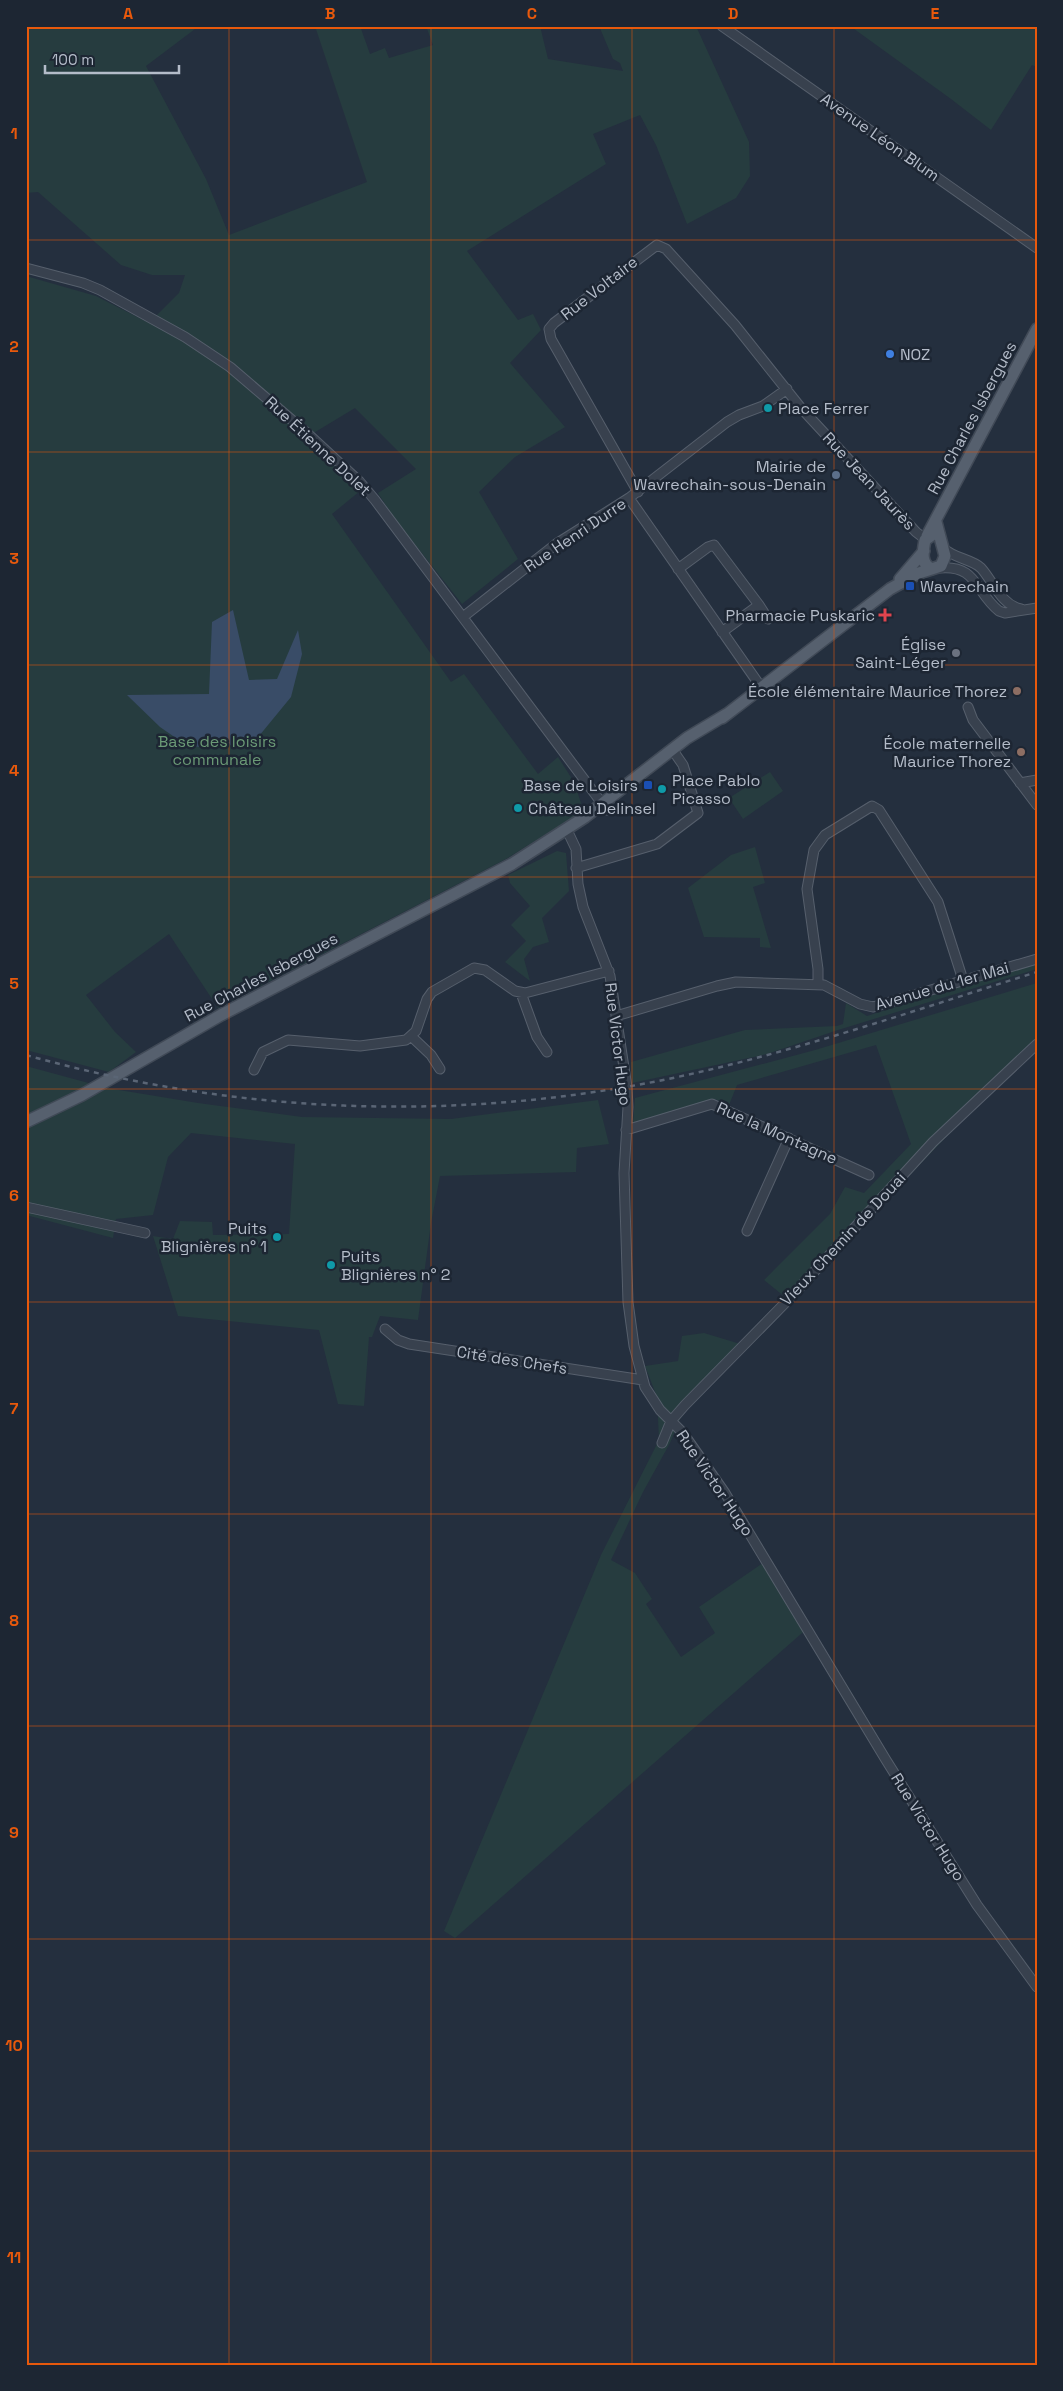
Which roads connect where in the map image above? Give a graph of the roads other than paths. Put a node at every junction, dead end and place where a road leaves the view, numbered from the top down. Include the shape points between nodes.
1 (722, 26) edge
2 (1037, 248) edge
3 (26, 268) edge
4 (1037, 329) edge
5 (776, 375) joint
6 (787, 389) junction
7 (638, 492) junction
8 (629, 498) junction
9 (934, 540) junction
10 (924, 551) junction
11 (935, 569) junction
12 (678, 570) junction
13 (890, 589) junction
14 (759, 605) junction
15 (1037, 608) edge
16 (1024, 610) junction
17 (463, 617) junction
18 (768, 619) dead end
19 (722, 632) junction
20 (761, 687) junction
21 (968, 706) dead end
22 (675, 752) junction
23 (1037, 780) edge
24 (1020, 782) junction
25 (1037, 805) edge
26 (605, 807) junction
27 (569, 833) junction
28 (576, 868) junction
29 (1037, 959) edge
30 (609, 971) junction
31 (963, 980) junction
32 (818, 984) junction
33 (521, 993) junction
34 (616, 1016) junction
35 (412, 1037) junction
36 (1037, 1044) edge
37 (547, 1052) dead end
38 (440, 1069) dead end
39 (254, 1070) dead end
40 (26, 1122) edge
41 (626, 1130) junction
42 (789, 1138) junction
43 (869, 1175) dead end
44 (26, 1207) edge
45 (747, 1231) dead end
46 (145, 1233) dead end
47 (385, 1329) dead end
48 (642, 1380) junction
49 (671, 1421) junction
50 (662, 1443) dead end
51 (1037, 1987) edge

1 - 2 street, Avenue Léon Blum
3 - 17 street, Rue Étienne Dolet via 100,290 185,337 236,371 359,481
4 - 9 main road, Rue Charles Isbergues via 936,522
5 - 6 street, Rue Jean Jaurès
5 - 7 street, Rue Voltaire via 666,249 657,245 554,323 549,332 550,339
6 - 7 street, Rue Henri Durre via 764,406 731,419
6 - 9 street, Rue Jean Jaurès via 918,534
7 - 8 street, Rue Henri Durre
8 - 12 street
8 - 17 street, Rue Henri Durre via 556,544
9 - 10 main road
9 - 11 main road via 945,559
9 - 16 street, Rue Jean Jaurès via 956,558 976,564 1006,601
10 - 11 main road via 924,563
10 - 13 main road, Rue Charles Isbergues
11 - 13 main road, Rue Charles Isbergues via 919,573
11 - 16 street via 952,568 965,572 999,611
12 - 14 street via 714,545
12 - 19 street
13 - 20 main road, Rue Charles Isbergues
14 - 18 street
14 - 19 street
15 - 16 street
17 - 26 street, Rue Étienne Dolet
19 - 20 street
20 - 22 main road, Rue Charles Isbergues via 727,714 700,729
21 - 24 street via 973,720
22 - 26 main road, Rue Charles Isbergues
22 - 28 street via 683,765 698,810 696,815 657,844
23 - 24 street
24 - 25 street
26 - 27 main road, Rue Charles Isbergues
27 - 28 street, Rue Victor Hugo via 576,849
27 - 40 main road, Rue Charles Isbergues via 221,1015 73,1100
28 - 30 street, Rue Victor Hugo via 583,906
29 - 31 street, Avenue du 1er Mai
30 - 33 street
30 - 34 street, Rue Victor Hugo
31 - 32 street, Avenue du 1er Mai via 873,1007
31 - 32 street via 938,902 879,810 872,806 824,835 814,850 807,889
32 - 34 street, Avenue du 1er Mai via 730,983
33 - 35 street via 482,969 470,970 432,992
33 - 37 street via 537,1037
34 - 41 street, Rue Victor Hugo via 627,1092
35 - 38 street
35 - 39 street via 396,1043 360,1046 288,1040 263,1052
36 - 49 street, Vieux Chemin de Douai via 927,1149
41 - 42 street, Rue la Montagne via 712,1104
41 - 48 street, Rue Victor Hugo via 628,1302
42 - 43 street, Rue la Montagne
42 - 45 street
44 - 46 street
47 - 48 street, Cité des Chefs via 409,1344
48 - 49 street, Rue Victor Hugo via 652,1399
49 - 50 street, Vieux Chemin de Douai
49 - 51 street, Rue Victor Hugo via 683,1432 725,1493 977,1905

